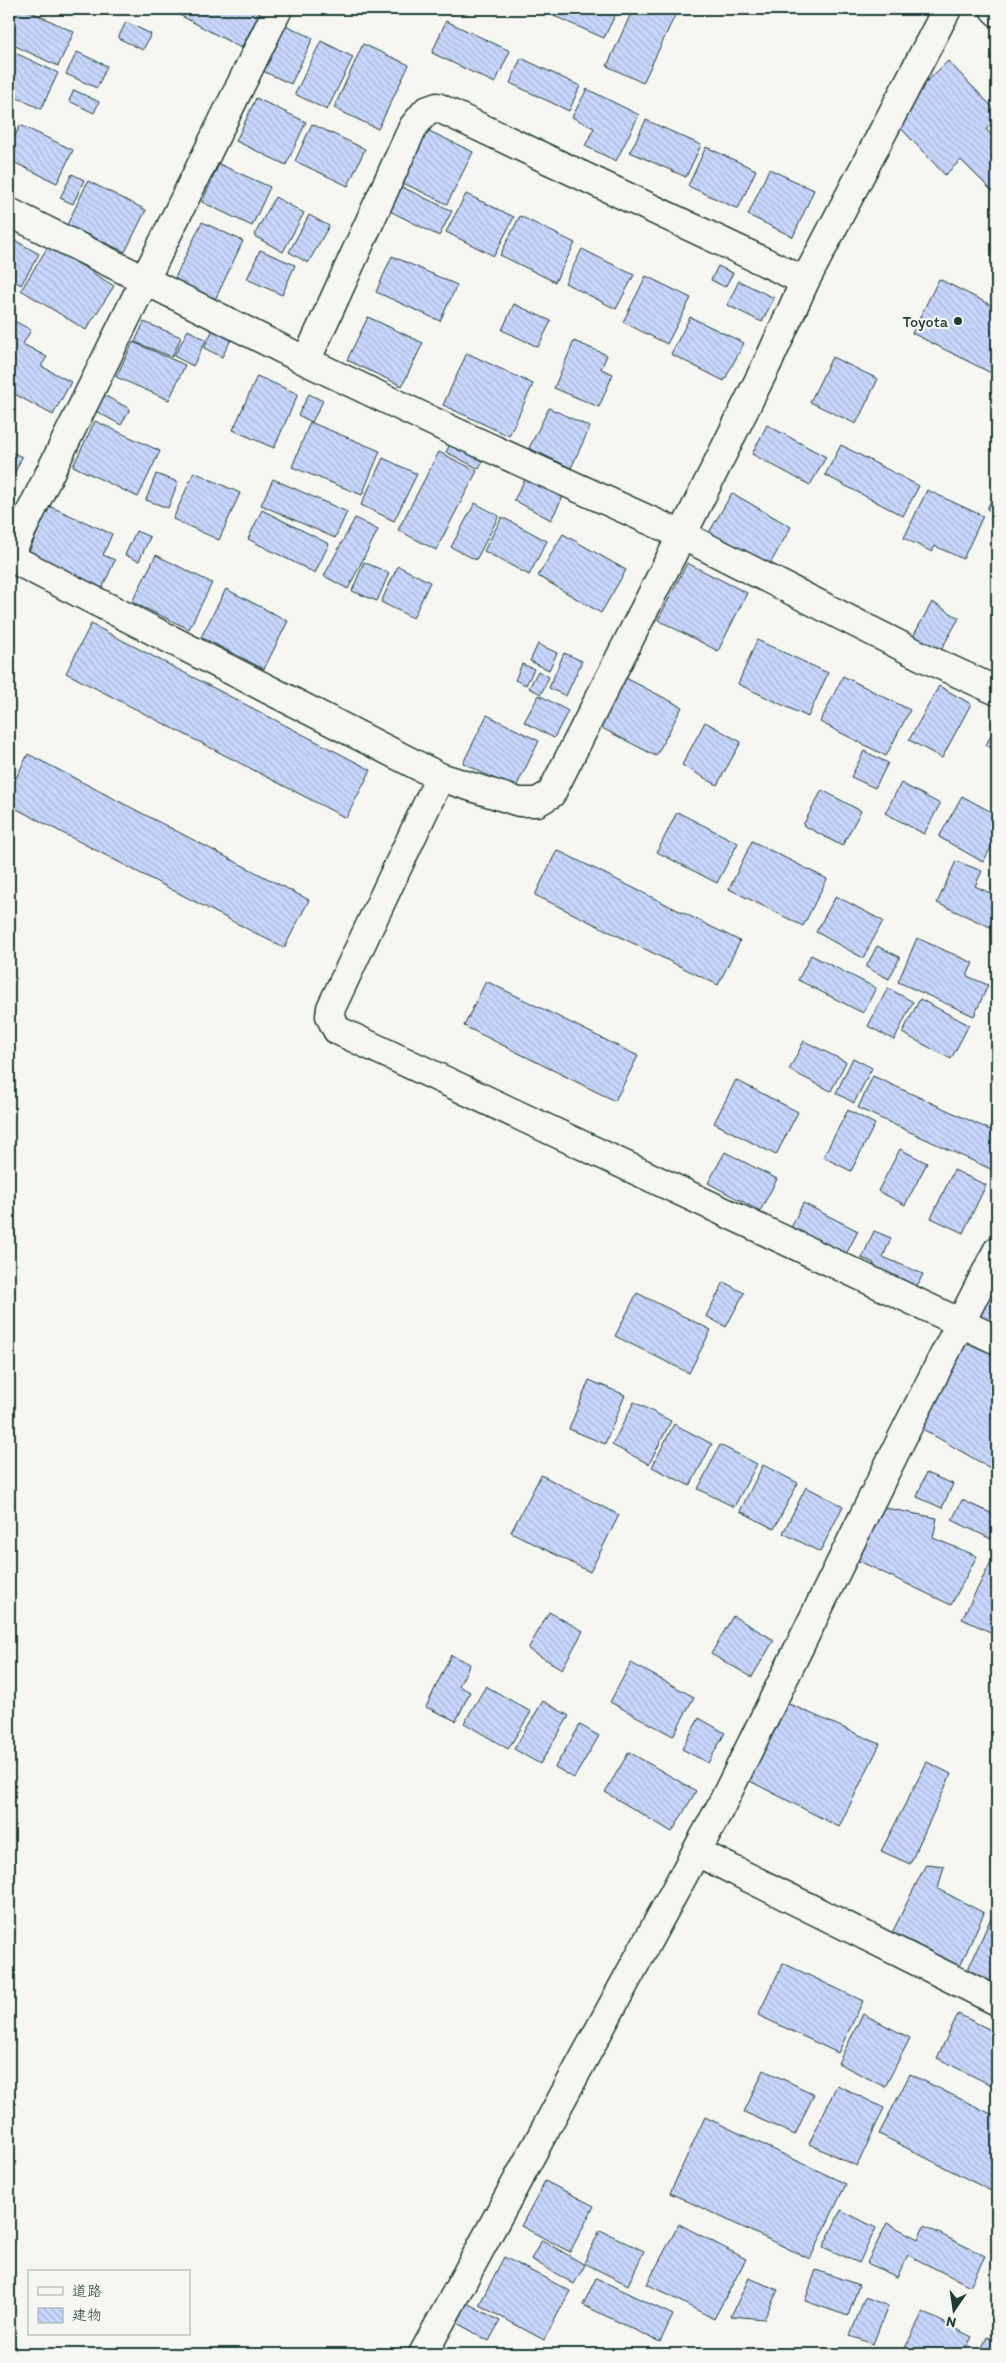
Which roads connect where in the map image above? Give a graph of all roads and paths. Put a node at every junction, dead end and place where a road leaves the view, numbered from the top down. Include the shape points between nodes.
1 (278, 9) edge
2 (947, 9) edge
3 (994, 9) edge
4 (997, 12) edge
5 (9, 212) edge
6 (143, 281) junction
7 (805, 281) junction
8 (306, 361) junction
9 (682, 535) junction
10 (9, 556) edge
11 (997, 691) edge
12 (440, 777) junction
13 (997, 1251) edge
14 (961, 1323) junction
15 (997, 1340) edge
16 (698, 1852) junction
17 (997, 2001) edge
18 (423, 2354) edge

1 - 6 main road
2 - 7 main road
3 - 4 main road
5 - 6 main road
6 - 8 main road
6 - 10 main road
7 - 8 main road via 436,107 426,111 414,127
7 - 9 main road
8 - 9 main road
9 - 11 main road
9 - 12 main road via 551,794 537,802 518,802
10 - 12 main road
12 - 14 main road via 331,1008 330,1016 337,1030
13 - 14 main road
14 - 15 main road
14 - 16 main road
16 - 17 main road
16 - 18 main road

